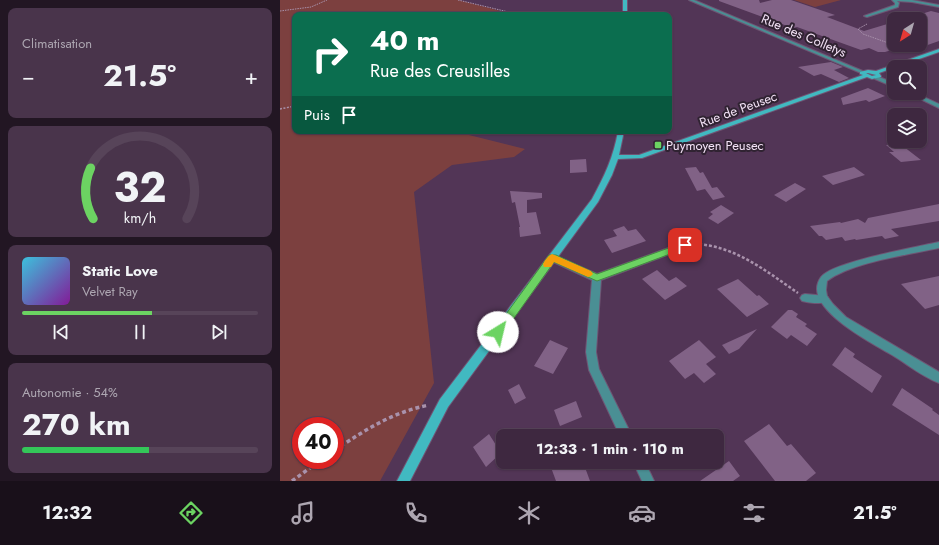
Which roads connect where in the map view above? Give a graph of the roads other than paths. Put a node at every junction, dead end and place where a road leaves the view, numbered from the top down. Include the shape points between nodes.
1 (625, 0) edge
2 (691, 0) edge
3 (894, 0) edge
4 (939, 6) edge
5 (625, 12) edge
6 (866, 16) road end
7 (939, 50) edge
8 (865, 74) junction
9 (876, 75) junction
10 (887, 81) edge
11 (926, 100) edge
12 (939, 106) edge
13 (620, 134) edge
14 (616, 157) junction
15 (685, 245) road end
16 (939, 245) edge
17 (552, 258) junction
18 (597, 278) junction
19 (805, 298) road end
20 (824, 299) junction
21 (939, 378) edge
22 (623, 429) edge
23 (642, 469) edge
24 (403, 481) edge
25 (648, 481) edge

1 - 5 street
2 - 8 street, Rue des Colletys
3 - 4 street
3 - 6 street via 897,6
7 - 9 street
8 - 9 street
8 - 14 street, Rue de Peusec via 640,157
9 - 10 street
11 - 12 street
13 - 14 street
14 - 17 street via 611,173 595,200
15 - 18 street
16 - 20 street via 834,272 825,278 822,284
17 - 18 street
17 - 24 street via 444,403
18 - 22 street via 591,352 594,370
19 - 20 street
20 - 21 street via 843,320
23 - 25 street

